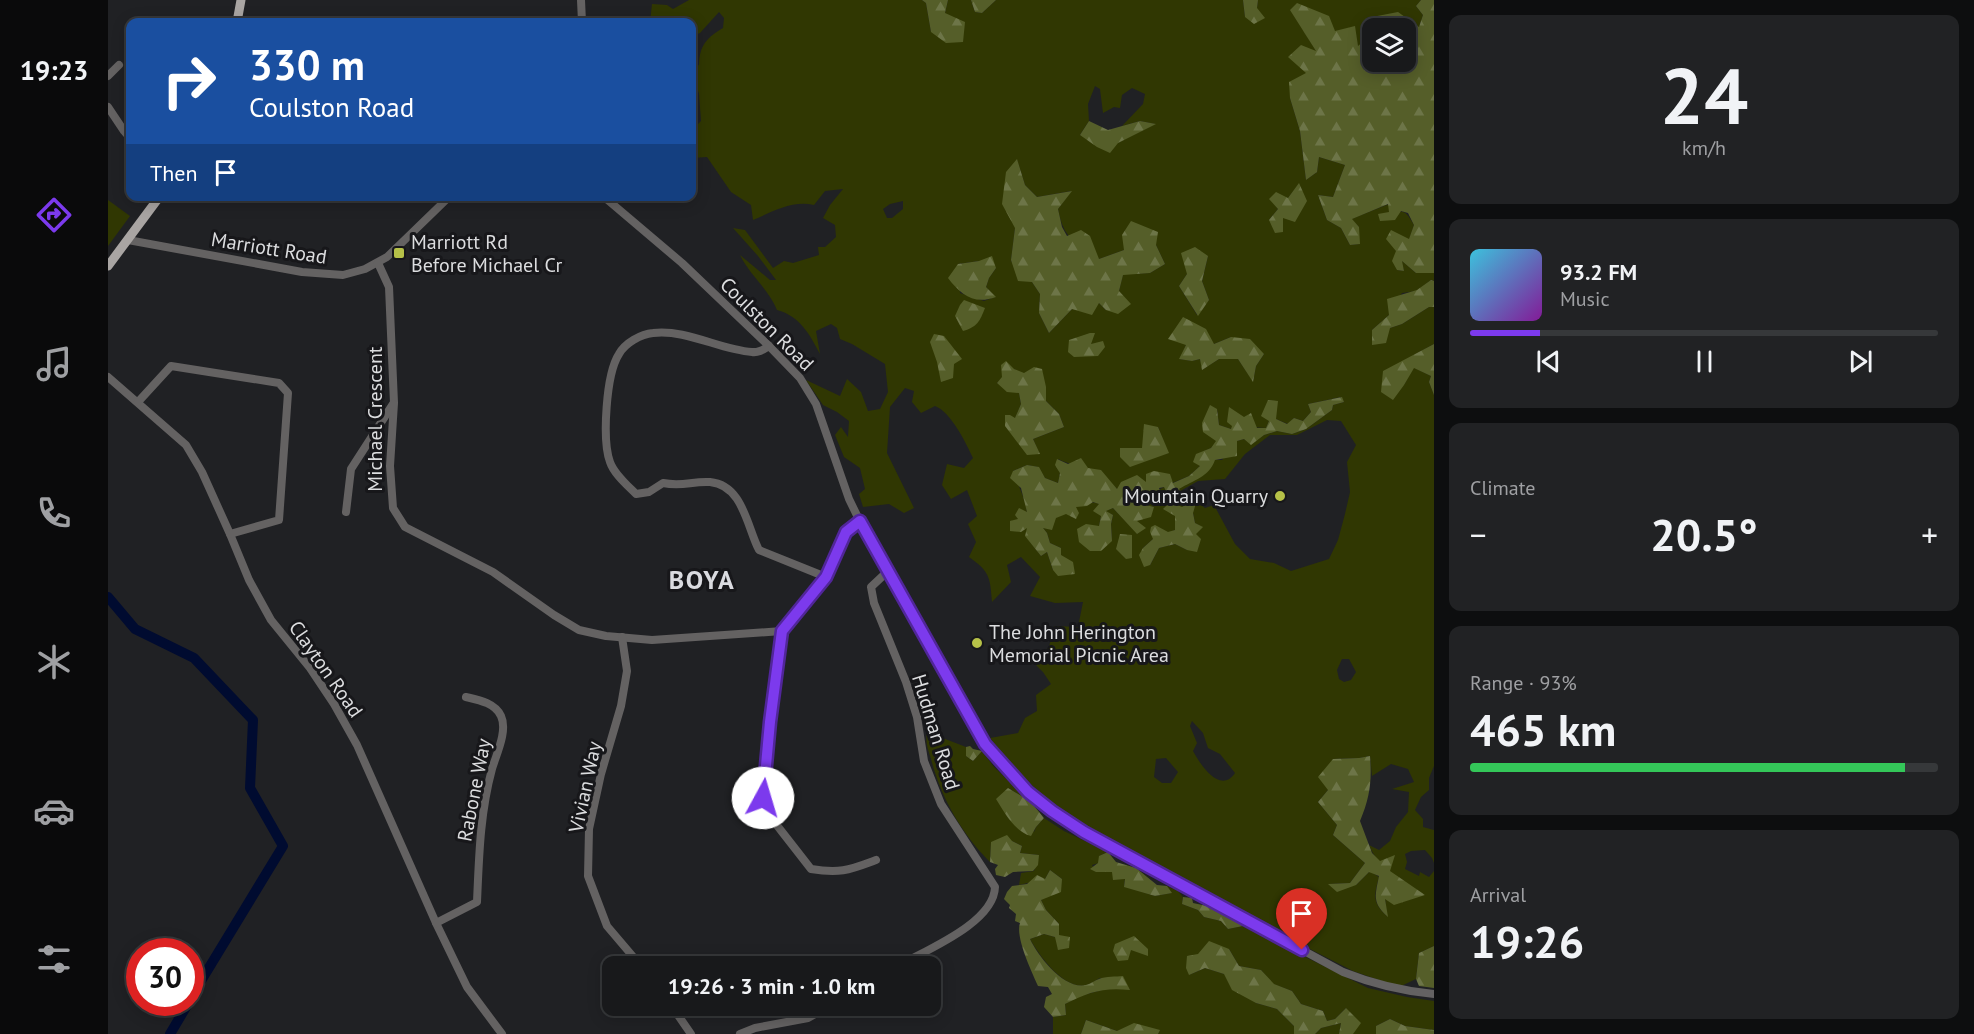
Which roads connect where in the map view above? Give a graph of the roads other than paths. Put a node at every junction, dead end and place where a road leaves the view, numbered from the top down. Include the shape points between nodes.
1 (241, 0) edge
2 (581, 0) edge
3 (238, 18) edge
4 (582, 18) edge
5 (119, 65) dead end
6 (108, 76) edge
7 (108, 107) edge
8 (126, 134) edge
9 (156, 201) edge
10 (445, 201) edge
11 (610, 201) edge
12 (128, 240) junction
13 (378, 263) junction
14 (108, 266) edge
15 (769, 346) junction
16 (108, 377) edge
17 (138, 402) junction
18 (394, 403) junction
19 (346, 513) dead end
20 (860, 521) junction
21 (230, 534) junction
22 (887, 572) junction
23 (826, 577) junction
24 (782, 631) junction
25 (622, 637) junction
26 (466, 697) dead end
27 (876, 860) dead end
28 (436, 923) junction
29 (632, 956) edge
30 (916, 956) edge
31 (1434, 994) edge
32 (679, 1016) edge
33 (812, 1016) edge
34 (502, 1034) edge
35 (692, 1034) edge
36 (740, 1034) edge

1 - 3 main road
2 - 4 street
5 - 6 street
7 - 8 street
9 - 12 main road
10 - 13 street, Marriott Road
11 - 15 street, Coulston Road
12 - 13 street, Marriott Road via 326,275 343,275
12 - 14 main road
13 - 18 street, Michael Crescent via 388,287
15 - 20 street, Coulston Road via 800,378 816,404 845,491
15 - 23 street via 754,353 652,332 631,341 619,354 612,372 606,411 610,464 636,494 649,492 663,483 678,486 713,482 742,504 759,550
16 - 17 street, Clayton Road
17 - 21 street, Clayton Road via 186,445
17 - 21 street via 171,366 279,383 288,393 279,520
18 - 19 street via 351,469
18 - 25 street, Michael Crescent via 390,466 393,508 405,527 494,572 579,630
20 - 22 street, Coulston Road
20 - 23 street via 846,532
21 - 28 street, Clayton Road via 271,620 310,668 357,745
22 - 30 street, Hudman Road via 871,587 874,603 906,682 924,760 941,804 995,887 989,906 963,930
22 - 31 street, Coulston Road via 985,744 1028,792 1052,811 1343,972 1401,991
23 - 24 street
24 - 25 street, Michael Crescent via 652,639
24 - 27 street via 763,798 772,819 811,869 848,871
25 - 29 street, Vivian Way via 627,671 589,830 588,876 607,926
26 - 28 street, Rabone Way via 495,707 501,714 503,729 480,831 477,902
28 - 34 street, Clayton Road via 467,987
32 - 35 street
33 - 36 street

